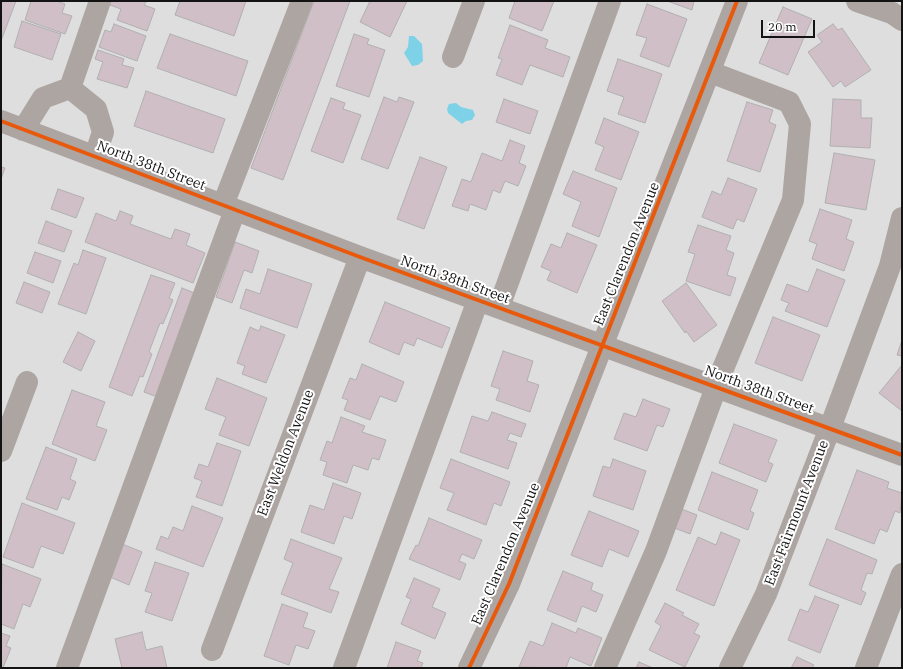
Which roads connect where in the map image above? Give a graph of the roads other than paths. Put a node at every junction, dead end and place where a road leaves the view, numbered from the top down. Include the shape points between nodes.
1 (100, 1) edge
2 (302, 1) edge
3 (474, 1) edge
4 (610, 1) edge
5 (737, 1) edge
6 (857, 1) edge
7 (902, 20) edge
8 (453, 57) dead end
9 (710, 72) junction
10 (70, 88) junction
11 (1, 121) edge
12 (23, 130) junction
13 (95, 156) junction
14 (229, 207) junction
15 (902, 218) edge
16 (360, 257) junction
17 (478, 300) junction
18 (499, 307) junction
19 (602, 345) junction
20 (27, 382) dead end
21 (717, 387) junction
22 (830, 428) junction
23 (1, 451) edge
24 (902, 455) edge
25 (902, 574) edge
26 (212, 650) dead end
27 (67, 668) edge
28 (344, 668) edge
29 (469, 668) edge
30 (605, 668) edge
31 (730, 668) edge
32 (866, 668) edge

1 - 10 street
2 - 14 street
3 - 8 street
4 - 18 street
5 - 9 street, East Clarendon Avenue
6 - 7 street via 892,13
9 - 19 street, East Clarendon Avenue
9 - 21 street via 789,102 800,124 793,200
10 - 12 street via 43,98
10 - 13 street via 96,108 103,132
11 - 12 street, North 38th Street
12 - 13 street, North 38th Street
13 - 14 street, North 38th Street
14 - 16 street, North 38th Street
14 - 27 street
15 - 22 street, East Fairmount Avenue via 890,266
16 - 17 street, North 38th Street
16 - 26 street, East Weldon Avenue
17 - 18 street, North 38th Street
17 - 28 street
18 - 19 street, North 38th Street
19 - 21 street, North 38th Street
19 - 29 street, East Clarendon Avenue via 508,584
20 - 23 street
21 - 22 street, North 38th Street
21 - 30 street via 656,551
22 - 24 street, North 38th Street
22 - 31 street, East Fairmount Avenue via 766,594
25 - 32 street

